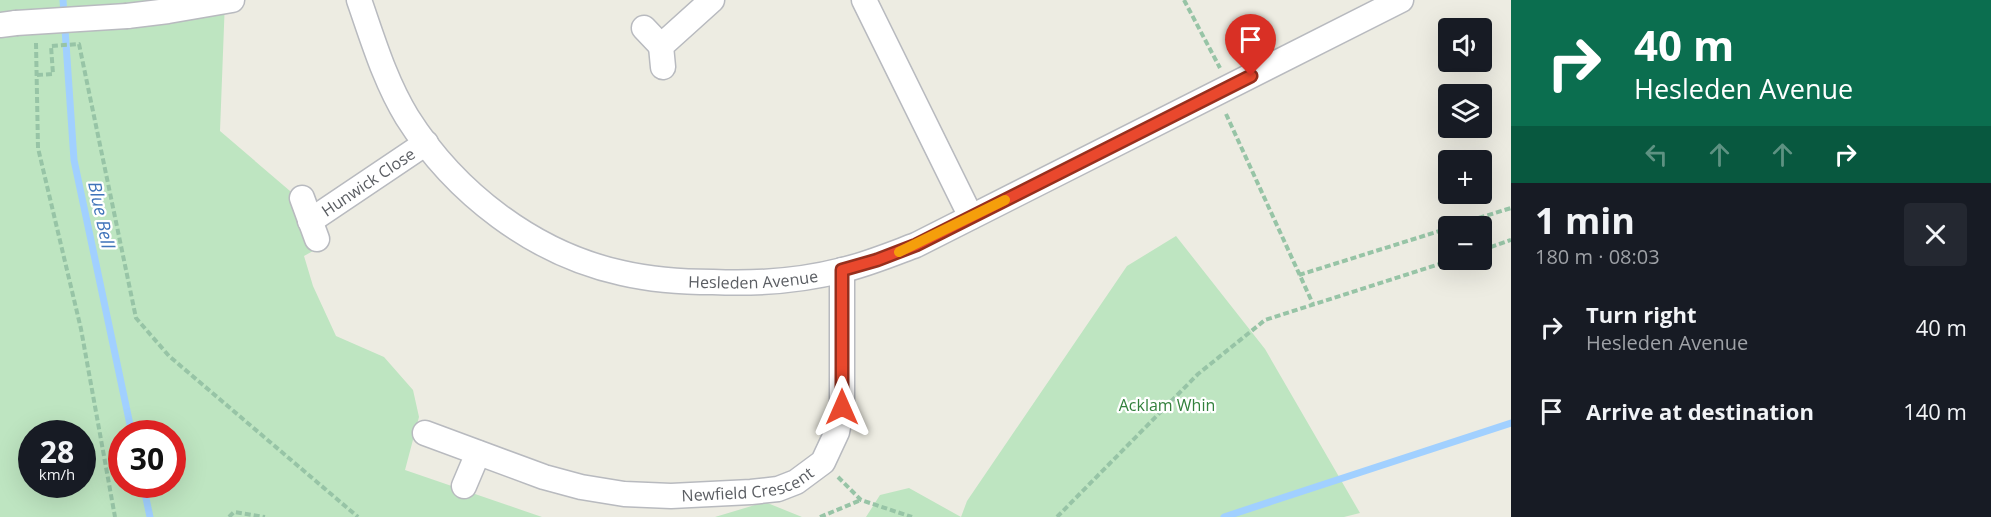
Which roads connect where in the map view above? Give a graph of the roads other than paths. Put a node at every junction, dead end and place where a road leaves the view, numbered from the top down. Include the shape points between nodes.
1 (232, 0) edge
2 (359, 0) edge
3 (712, 0) edge
4 (864, 0) edge
5 (1401, 0) edge
6 (17, 28) edge
7 (656, 47) dead end
8 (426, 143) junction
9 (302, 198) dead end
10 (972, 217) junction
11 (842, 270) junction
12 (425, 433) dead end
13 (478, 453) junction
14 (464, 486) dead end

1 - 6 street, bridge
2 - 8 street, Hesleden Avenue via 395,96
3 - 7 street
4 - 10 street
5 - 10 street, Hesleden Avenue
8 - 9 street, Hunwick Close via 314,230
8 - 11 street, Hesleden Avenue via 470,193 533,239 621,273 674,281 733,283 783,281
10 - 11 street, Hesleden Avenue via 916,245
11 - 13 street, Newfield Crescent via 842,407 837,432 823,462 796,482 778,489 671,496 624,494 544,477
12 - 13 street, Newfield Crescent
13 - 14 street

